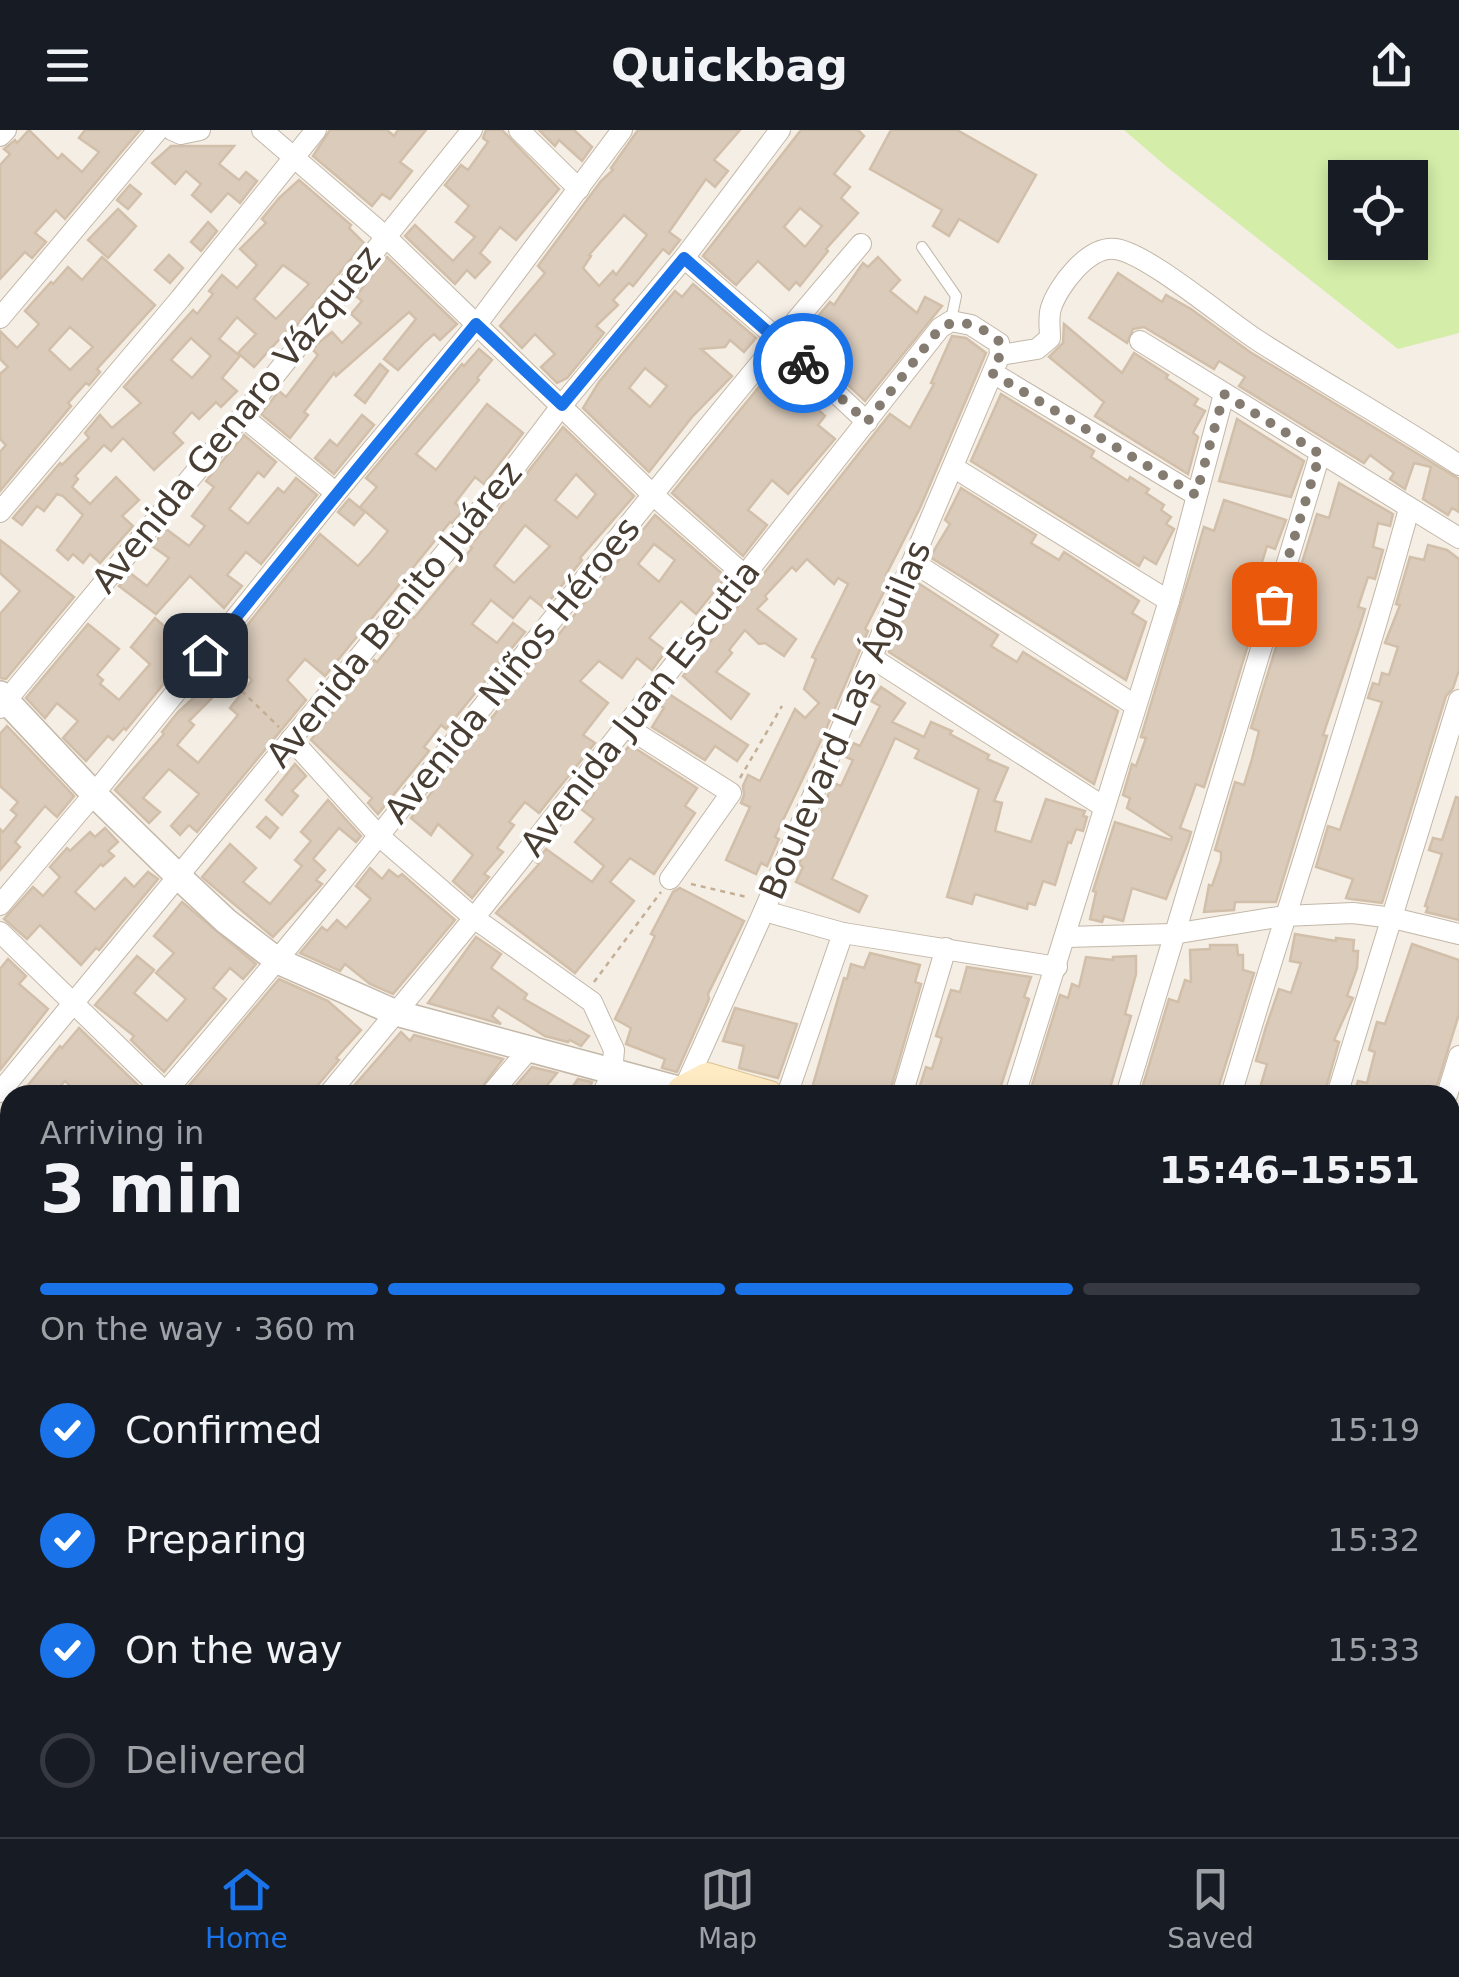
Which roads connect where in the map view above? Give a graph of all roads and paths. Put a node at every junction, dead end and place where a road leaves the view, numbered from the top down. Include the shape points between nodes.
1 (6, 130) edge
2 (158, 130) edge
3 (172, 130) edge
4 (200, 130) edge
5 (262, 130) edge
6 (316, 130) edge
7 (472, 130) edge
8 (519, 130) edge
9 (622, 130) edge
10 (780, 130) edge
11 (0, 136) edge
12 (294, 160) junction
13 (578, 189) junction
14 (385, 236) junction
15 (861, 244) dead end
16 (922, 247) dead end
17 (684, 258) junction
18 (0, 318) edge
19 (951, 322) junction
20 (476, 324) junction
21 (779, 340) junction
22 (1140, 341) dead end
23 (997, 357) junction
24 (1224, 394) junction
25 (562, 405) junction
26 (242, 416) junction
27 (867, 422) junction
28 (1320, 454) junction
29 (1459, 465) edge
30 (952, 467) junction
31 (336, 492) junction
32 (652, 494) junction
33 (1196, 495) junction
34 (1409, 509) junction
35 (0, 512) edge
36 (1459, 538) edge
37 (913, 562) junction
38 (744, 574) junction
39 (1169, 600) junction
40 (205, 655) junction
41 (872, 658) junction
42 (1459, 700) edge
43 (2, 701) edge
44 (782, 706) dead end
45 (1136, 706) junction
46 (625, 726) junction
47 (291, 739) junction
48 (731, 793) junction
49 (94, 794) junction
50 (1104, 807) junction
51 (379, 836) junction
52 (180, 876) junction
53 (670, 879) junction
54 (0, 905) edge
55 (766, 907) junction
56 (1284, 916) junction
57 (474, 918) junction
58 (1393, 918) junction
59 (0, 932) edge
60 (844, 934) junction
61 (1174, 934) junction
62 (1459, 934) edge
63 (1067, 937) junction
64 (946, 948) junction
65 (278, 962) junction
66 (1057, 966) junction
67 (584, 995) junction
68 (74, 1002) junction
69 (396, 1013) junction
70 (530, 1048) junction
71 (1459, 1056) edge
72 (606, 1084) edge
73 (6, 1085) edge
74 (156, 1085) edge
75 (173, 1085) edge
76 (336, 1085) edge
77 (499, 1085) edge
78 (688, 1085) edge
79 (696, 1085) edge
80 (734, 1085) edge
81 (791, 1085) edge
82 (905, 1085) edge
83 (1018, 1085) edge
84 (1129, 1085) edge
85 (1233, 1085) edge
86 (1339, 1085) edge
87 (1450, 1085) edge

1 - 11 street
2 - 18 street
3 - 4 street
5 - 12 street
6 - 12 street
7 - 14 street, Avenida Genaro Vázquez
8 - 13 street
9 - 13 street
10 - 17 street, Avenida Benito Juárez
12 - 14 street
12 - 35 street
13 - 20 street
14 - 20 street
14 - 26 street, Avenida Genaro Vázquez
15 - 21 street, Avenida Niños Héroes
16 - 19 lane via 956,296
17 - 21 street
17 - 25 street, Avenida Benito Juárez
19 - 23 street via 971,324
19 - 27 street, Avenida Juan Escutia
20 - 25 street
20 - 31 street
21 - 27 street
21 - 32 street, Avenida Niños Héroes
22 - 24 street
23 - 29 street via 1037,349 1050,338 1049,312 1058,291 1099,251 1117,248
23 - 30 street, Boulevard Las Águilas
23 - 33 street
24 - 28 street
24 - 33 street
25 - 32 street
25 - 47 street, Avenida Benito Juárez
26 - 31 street
26 - 43 street, Avenida Genaro Vázquez
27 - 38 street, Avenida Juan Escutia
28 - 34 street
28 - 61 street
30 - 37 street, Boulevard Las Águilas
30 - 39 street
31 - 40 street
32 - 38 street
32 - 51 street, Avenida Niños Héroes
33 - 39 street
34 - 36 street
34 - 56 street via 1368,660
37 - 41 street, Boulevard Las Águilas
37 - 45 street
38 - 46 street, Avenida Juan Escutia
39 - 45 street
40 - 47 path
40 - 49 street
41 - 50 street
41 - 55 street, Boulevard Las Águilas
42 - 58 street
43 - 49 street
44 - 48 path
45 - 50 street
46 - 48 street
46 - 57 street, Avenida Juan Escutia
47 - 51 street
47 - 52 street, Avenida Benito Juárez
48 - 53 street
49 - 52 street
49 - 54 street
50 - 63 street
51 - 57 street
51 - 65 street, Avenida Niños Héroes
52 - 65 street
52 - 68 street, Avenida Benito Juárez
53 - 55 path
53 - 67 path
55 - 60 street
55 - 78 street, Boulevard Las Águilas
56 - 58 street
56 - 61 street
56 - 85 street
57 - 67 street
57 - 69 street, Avenida Juan Escutia
58 - 62 street
58 - 86 street
59 - 68 street
60 - 64 street
60 - 81 street
61 - 63 street
61 - 84 street
63 - 66 street
64 - 66 street
64 - 82 street
65 - 69 street
65 - 75 street, Avenida Niños Héroes
66 - 83 street
67 - 72 street via 614,1050
68 - 73 street, Avenida Benito Juárez
68 - 74 street
69 - 70 street
69 - 76 street, Avenida Juan Escutia
70 - 72 street
70 - 77 street
71 - 87 street
79 - 80 main road via 707,1077

